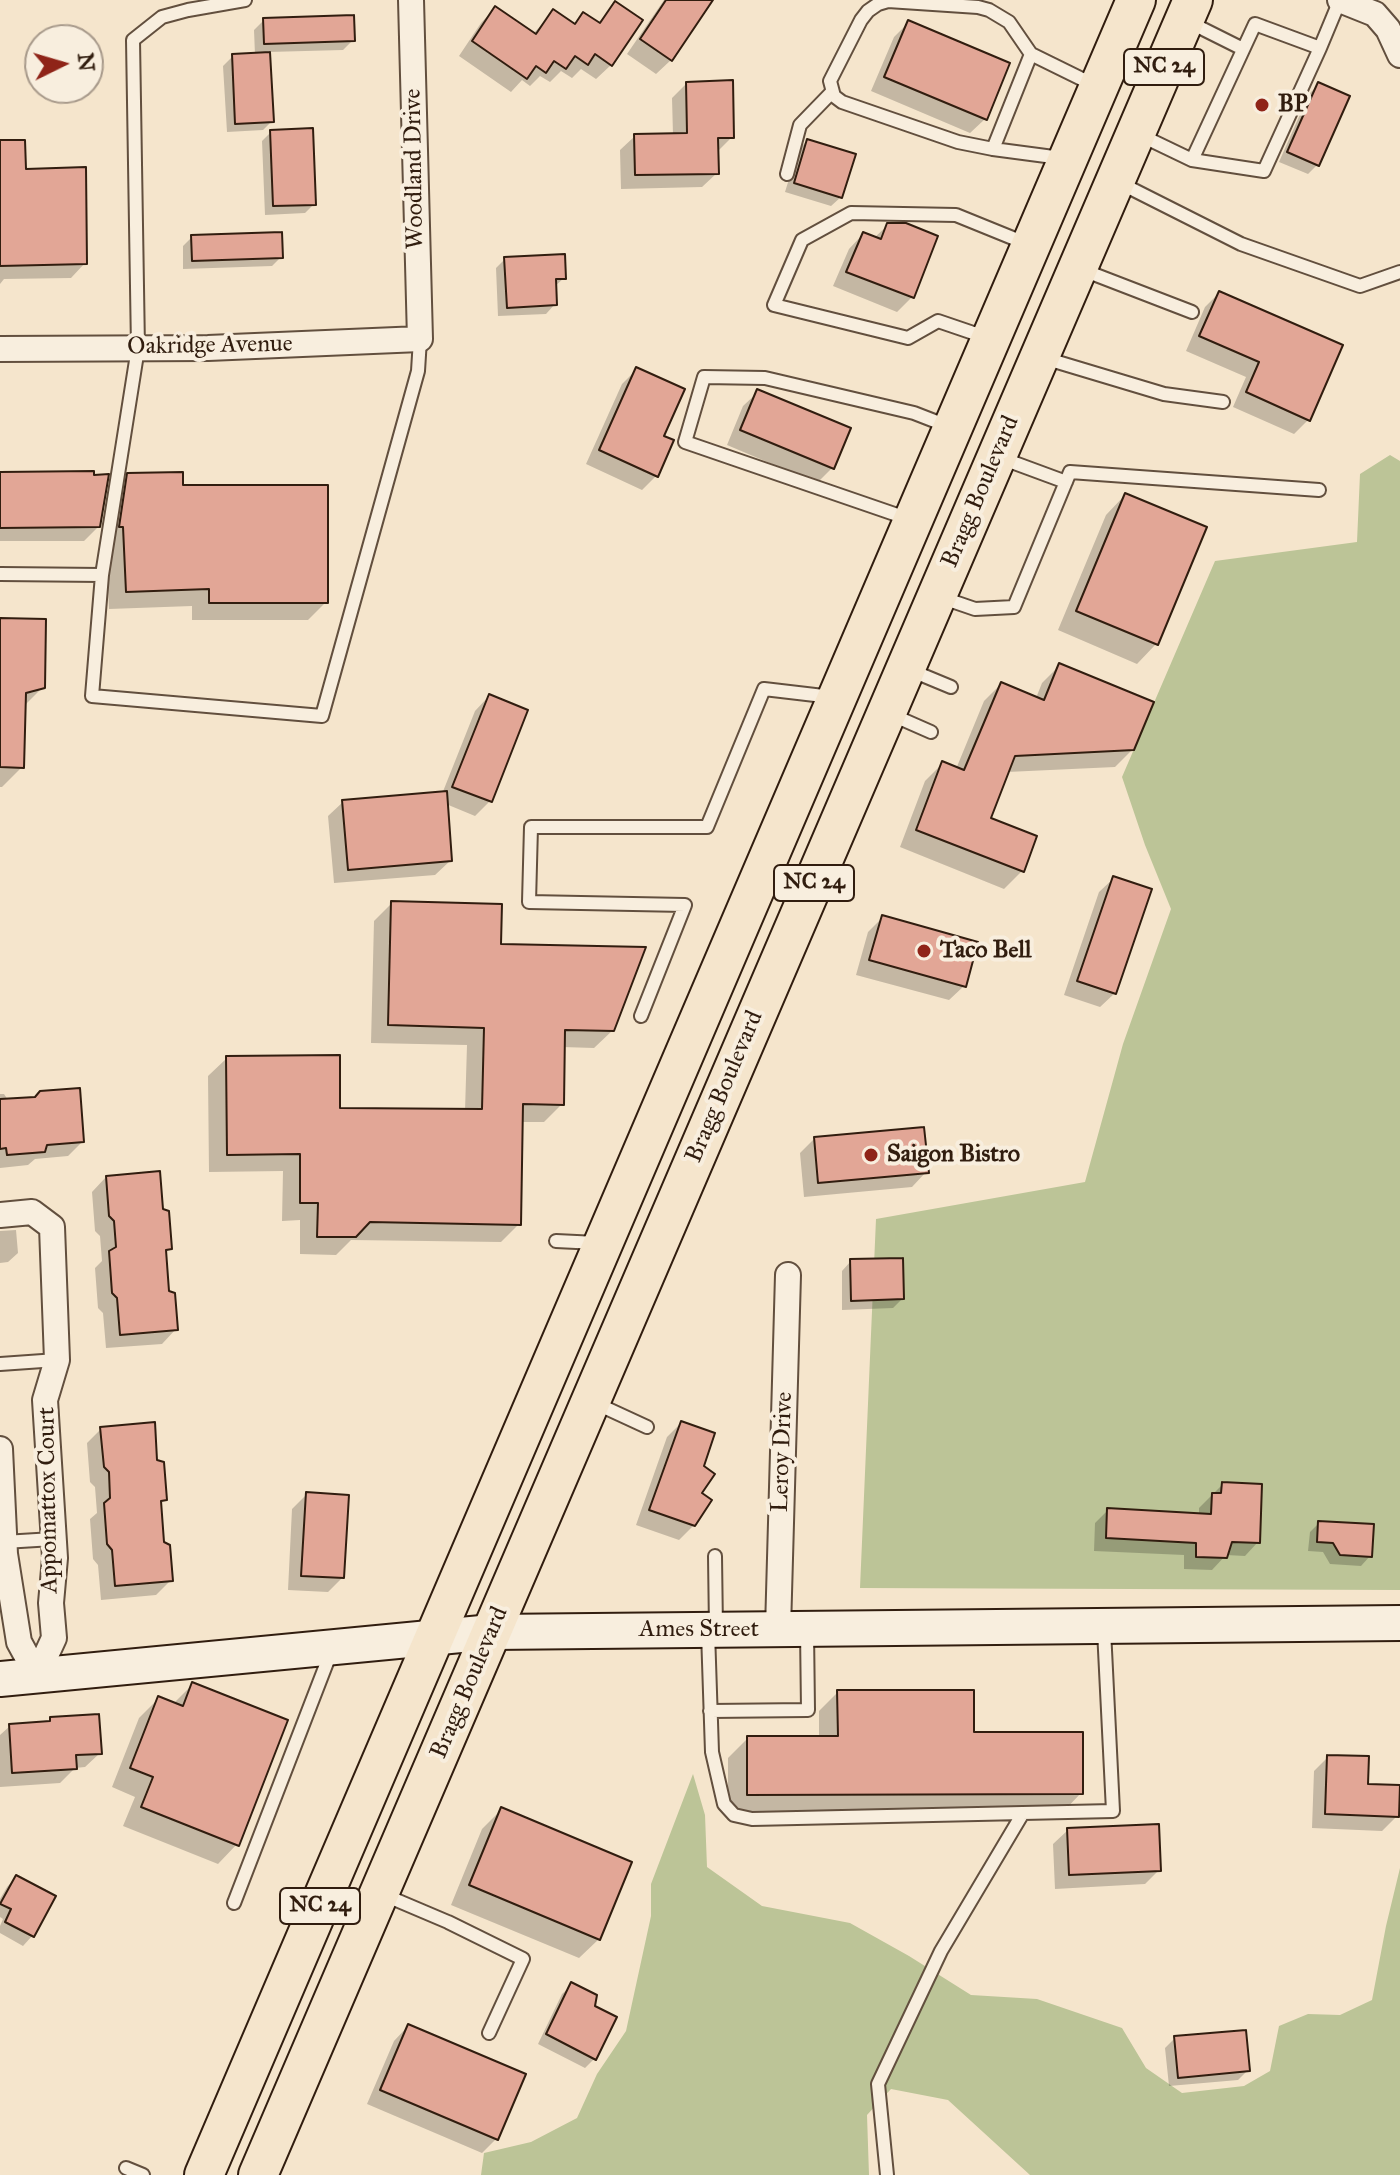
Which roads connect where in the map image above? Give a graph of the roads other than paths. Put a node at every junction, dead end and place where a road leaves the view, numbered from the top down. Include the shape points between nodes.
1 (245, 0) edge
2 (411, 0) edge
3 (1136, 0) edge
4 (1340, 0) edge
5 (1371, 6) edge
6 (1181, 7) edge
7 (1320, 48) junction
8 (1243, 49) junction
9 (1031, 54) junction
10 (1400, 55) edge
11 (1099, 87) junction
12 (832, 92) junction
13 (1136, 133) junction
14 (993, 149) junction
15 (1068, 159) junction
16 (1192, 160) junction
17 (787, 174) dead end
18 (1115, 181) junction
19 (1032, 246) junction
20 (1080, 263) junction
21 (1400, 272) edge
22 (1192, 312) dead end
23 (420, 339) junction
24 (991, 339) junction
25 (138, 348) junction
26 (0, 349) edge
27 (1040, 357) junction
28 (1223, 402) dead end
29 (953, 429) junction
30 (996, 456) junction
31 (1066, 482) junction
32 (1319, 490) dead end
33 (914, 520) junction
34 (0, 574) edge
35 (102, 575) junction
36 (937, 596) junction
37 (905, 669) junction
38 (951, 687) dead end
39 (838, 698) junction
40 (886, 713) junction
41 (931, 732) dead end
42 (641, 1016) dead end
43 (0, 1215) edge
44 (556, 1241) dead end
45 (604, 1244) junction
46 (788, 1275) dead end
47 (57, 1360) junction
48 (0, 1364) edge
49 (591, 1401) junction
50 (647, 1427) dead end
51 (0, 1449) edge
52 (53, 1539) junction
53 (4, 1542) junction
54 (715, 1556) dead end
55 (1400, 1623) edge
56 (1104, 1626) junction
57 (712, 1629) junction
58 (792, 1629) junction
59 (492, 1632) junction
60 (436, 1636) junction
61 (333, 1646) junction
62 (37, 1675) junction
63 (0, 1679) edge
64 (710, 1711) junction
65 (1023, 1813) junction
66 (379, 1892) junction
67 (234, 1903) dead end
68 (489, 2033) dead end
69 (126, 2168) dead end
70 (143, 2175) edge
71 (204, 2175) edge
72 (258, 2175) edge
73 (887, 2175) edge

1 - 25 lane via 162,17 133,40
2 - 23 street, Woodland Drive
3 - 11 main road, Bragg Boulevard / NC 24
4 - 5 street
4 - 7 lane
5 - 10 street
6 - 8 lane
6 - 13 main road, Bragg Boulevard / NC 24
6 - 20 main road via 1075,216
7 - 8 lane via 1255,24
7 - 16 lane via 1264,171
8 - 16 lane
9 - 11 lane
9 - 12 lane via 1009,22 989,10 888,1 861,20 830,81
9 - 14 lane
11 - 15 main road, Bragg Boulevard / NC 24
12 - 14 lane via 842,102
12 - 17 lane via 800,125
13 - 16 lane
13 - 18 main road, Bragg Boulevard / NC 24
14 - 15 lane
15 - 19 main road, Bragg Boulevard / NC 24
18 - 20 main road, Bragg Boulevard / NC 24
18 - 21 lane via 1241,244 1360,286
19 - 24 main road, Bragg Boulevard / NC 24
19 - 24 lane via 956,215 851,213 802,240 774,305 908,338 938,321
20 - 22 lane
20 - 27 main road, Bragg Boulevard / NC 24
23 - 25 street, Oakridge Avenue
23 - 35 lane via 418,371 322,716 92,696
24 - 29 main road, Bragg Boulevard / NC 24
25 - 26 street, Oakridge Avenue
25 - 35 lane
27 - 28 lane via 1164,394
27 - 30 main road, Bragg Boulevard / NC 24
29 - 33 main road, Bragg Boulevard / NC 24
29 - 33 lane via 914,413 765,378 704,377 685,442
30 - 31 lane
30 - 36 main road, Bragg Boulevard / NC 24
31 - 32 lane via 1070,472
31 - 36 lane via 1014,607 975,609
33 - 39 main road, Bragg Boulevard / NC 24
34 - 35 lane
36 - 37 main road, Bragg Boulevard / NC 24
37 - 38 lane
37 - 40 main road, Bragg Boulevard / NC 24
39 - 42 lane via 764,689 707,827 531,827 529,902 685,905
39 - 45 main road, Bragg Boulevard / NC 24
40 - 41 lane
40 - 49 main road, Bragg Boulevard / NC 24
43 - 47 street, Appomattox Court via 32,1212 52,1227
44 - 45 lane
45 - 60 main road, Bragg Boulevard / NC 24
46 - 58 street, Leroy Drive
47 - 48 lane
47 - 52 street, Appomattox Court via 45,1400
49 - 50 lane
49 - 59 main road, Bragg Boulevard / NC 24
51 - 53 street
52 - 53 lane
52 - 62 street, Appomattox Court via 54,1638
53 - 62 street via 19,1642
54 - 57 lane
55 - 56 street, Ames Street
56 - 58 street, Ames Street
56 - 65 lane via 1113,1811
57 - 58 street, Ames Street
57 - 59 street, Ames Street
57 - 64 lane
58 - 64 lane via 808,1710
59 - 60 street, Ames Street
59 - 66 main road, Bragg Boulevard / NC 24
60 - 61 street, Ames Street
60 - 71 main road, Bragg Boulevard / NC 24
61 - 62 street, Ames Street
61 - 67 lane
62 - 63 street, Ames Street
64 - 65 lane via 712,1752 724,1804 734,1815 752,1819
65 - 73 lane via 941,1951 878,2084
66 - 68 lane via 523,1959
66 - 72 main road, Bragg Boulevard / NC 24
69 - 70 lane

